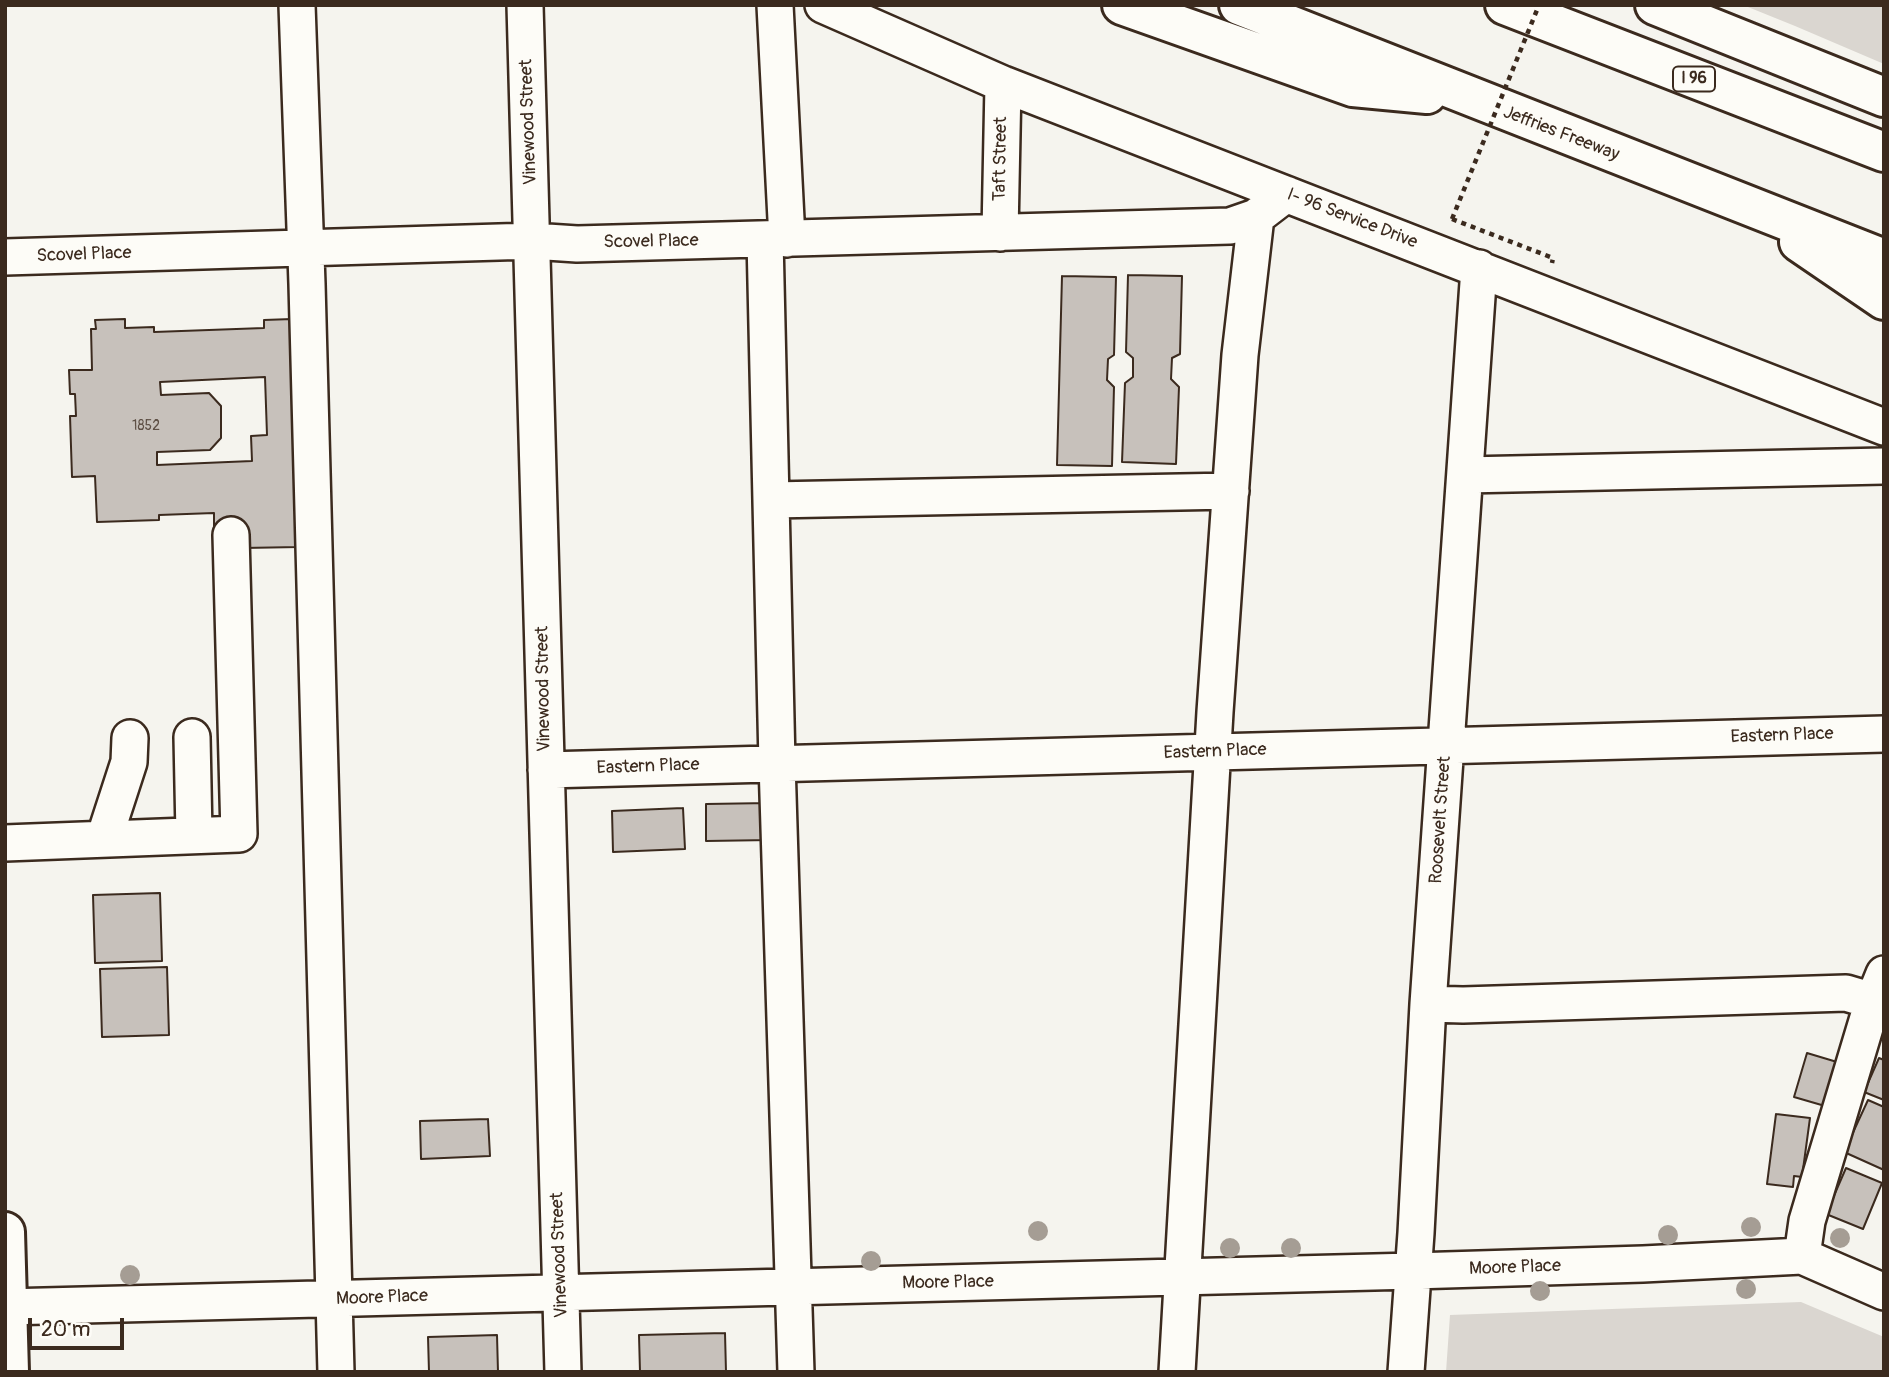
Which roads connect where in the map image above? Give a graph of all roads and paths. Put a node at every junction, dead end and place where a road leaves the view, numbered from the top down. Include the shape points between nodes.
1 (297, 5) edge
2 (525, 5) edge
3 (775, 5) edge
4 (823, 5) edge
5 (1122, 5) edge
6 (1239, 5) edge
7 (1505, 5) edge
8 (1539, 5) edge
9 (1655, 5) edge
10 (1003, 85) junction
11 (1884, 97) edge
12 (1472, 99) junction
13 (1884, 152) edge
14 (1286, 194) junction
15 (1745, 206) junction
16 (1256, 217) junction
17 (1000, 233) junction
18 (776, 239) junction
19 (532, 241) junction
20 (306, 248) junction
21 (5, 257) edge
22 (1553, 258) dead end
23 (1884, 260) edge
24 (1479, 268) junction
25 (1884, 300) edge
26 (1884, 427) edge
27 (1884, 466) edge
28 (1465, 475) junction
29 (1231, 491) junction
30 (772, 500) junction
31 (231, 536) dead end
32 (1884, 734) edge
33 (191, 737) dead end
34 (130, 738) dead end
35 (1446, 745) junction
36 (1213, 752) junction
37 (777, 763) junction
38 (546, 770) junction
39 (194, 835) junction
40 (104, 839) junction
41 (5, 844) edge
42 (1878, 988) edge
43 (1428, 1004) junction
44 (5, 1232) edge
45 (1802, 1256) junction
46 (1413, 1272) junction
47 (1183, 1277) junction
48 (794, 1287) junction
49 (1884, 1292) edge
50 (561, 1293) junction
51 (333, 1299) junction
52 (6, 1307) edge
53 (9, 1372) edge
54 (335, 1372) edge
55 (563, 1372) edge
56 (796, 1372) edge
57 (1177, 1372) edge
58 (1406, 1372) edge

1 - 20 street
2 - 19 street, Vinewood Street
3 - 18 street
4 - 10 street, I- 96 Service Drive
5 - 12 main road via 1353,87
6 - 12 main road, Jeffries Freeway
7 - 13 main road, I 96
8 - 22 path, bridge via 1452,219
9 - 11 main road
10 - 14 street, I- 96 Service Drive
10 - 17 street, Taft Street
12 - 15 main road, Jeffries Freeway
14 - 16 street, Scovel Place
14 - 24 street, I- 96 Service Drive
15 - 23 main road, Jeffries Freeway
15 - 25 main road
16 - 17 street, Scovel Place via 1230,226
16 - 29 street
17 - 18 street, Scovel Place
18 - 19 street, Scovel Place
18 - 30 street
19 - 20 street, Scovel Place
19 - 38 street, Vinewood Street
20 - 21 street, Scovel Place
20 - 51 street
24 - 26 street, I- 96 Service Drive
24 - 28 street, Roosevelt Street
27 - 28 street
28 - 35 street, Roosevelt Street
29 - 30 street
29 - 36 street
30 - 37 street
31 - 39 street via 239,834
32 - 35 street, Eastern Place
33 - 39 street
34 - 40 street via 129,762
35 - 36 street, Eastern Place
35 - 43 street, Roosevelt Street
36 - 37 street, Eastern Place
36 - 47 street
37 - 38 street, Eastern Place
37 - 48 street
38 - 50 street, Vinewood Street
39 - 40 street
40 - 41 street
42 - 43 street via 1846,993
42 - 45 street via 1807,1221
43 - 46 street, Roosevelt Street
44 - 52 main road
45 - 46 street, Moore Place
45 - 49 street, Moore Place
46 - 47 street, Moore Place
46 - 58 street, Roosevelt Street
47 - 48 street, Moore Place
47 - 57 street
48 - 50 street, Moore Place
48 - 56 street
50 - 51 street, Moore Place
50 - 55 street, Vinewood Street
51 - 52 street, Moore Place
51 - 54 street
52 - 53 main road

